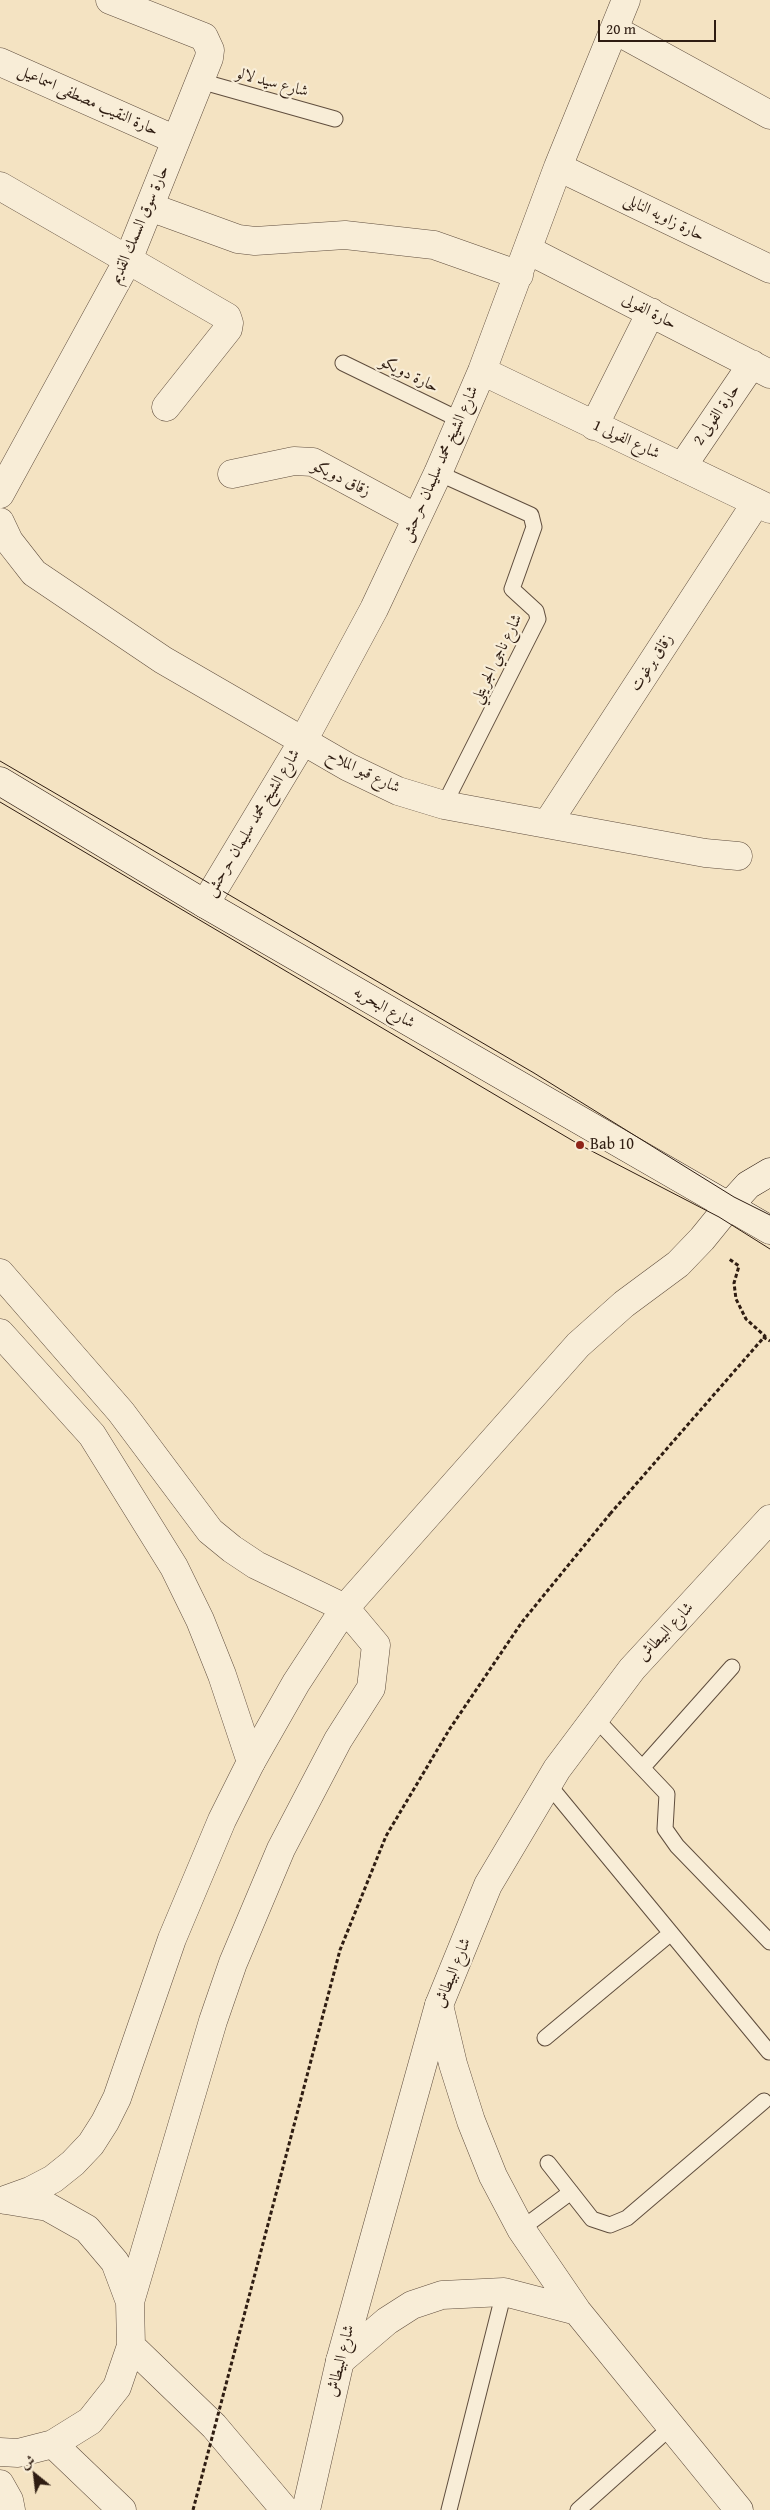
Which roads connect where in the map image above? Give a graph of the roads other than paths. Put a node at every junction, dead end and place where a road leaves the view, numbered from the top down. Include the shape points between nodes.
1 (110, 0) edge
2 (626, 0) edge
3 (615, 30) junction
4 (0, 62) edge
5 (200, 81) junction
6 (770, 115) edge
7 (335, 118) dead end
8 (176, 140) junction
9 (558, 167) junction
10 (0, 186) edge
11 (150, 207) junction
12 (128, 260) junction
13 (523, 263) junction
14 (770, 269) edge
15 (651, 312) junction
16 (343, 363) dead end
17 (761, 369) edge
18 (482, 371) junction
19 (166, 407) dead end
20 (460, 420) junction
21 (594, 426) junction
22 (682, 467) junction
23 (232, 474) dead end
24 (438, 474) junction
25 (0, 494) edge
26 (763, 506) edge
27 (417, 518) junction
28 (0, 522) edge
29 (303, 741) junction
30 (0, 781) edge
31 (444, 805) junction
32 (548, 824) junction
33 (738, 856) dead end
34 (204, 904) junction
35 (767, 1172) edge
36 (728, 1207) junction
37 (770, 1230) edge
38 (0, 1273) edge
39 (0, 1333) edge
40 (770, 1519) edge
41 (345, 1608) junction
42 (732, 1667) dead end
43 (595, 1718) junction
44 (251, 1762) junction
45 (643, 1767) junction
46 (548, 1784) junction
47 (671, 1933) junction
48 (770, 1942) edge
49 (439, 2005) junction
50 (544, 2038) dead end
51 (769, 2052) edge
52 (764, 2101) dead end
53 (548, 2163) dead end
54 (571, 2192) junction
55 (2, 2200) edge
56 (522, 2229) junction
57 (504, 2292) junction
58 (130, 2302) junction
59 (577, 2311) junction
60 (131, 2346) junction
61 (340, 2361) junction
62 (671, 2426) junction
63 (53, 2444) junction
64 (0, 2452) edge
65 (0, 2484) edge
66 (11, 2510) edge
67 (122, 2510) edge
68 (285, 2510) edge
69 (306, 2510) edge
70 (449, 2510) edge
71 (578, 2510) edge
72 (739, 2510) edge

1 - 5 street, حارة سوق السمك القديم via 204,37 210,50
2 - 3 street, شارع الشيخ محمد سليمان حرحش
3 - 6 street
3 - 9 street, شارع الشيخ محمد سليمان حرحش
4 - 8 street, حارة النقيب مصطفى اسماعيل
5 - 7 lane, شارع سيد لالو
5 - 8 street, حارة سوق السمك القديم
8 - 11 street, حارة سوق السمك القديم
9 - 13 street, شارع الشيخ محمد سليمان حرحش
9 - 14 street, حارة زاويه النابلى
10 - 12 street
11 - 12 street, حارة سوق السمك القديم
11 - 13 street, حارة الفولى via 238,239 255,241 344,235 434,244
12 - 19 street via 227,317 229,323 228,329
12 - 25 street, حارة سوق السمك القديم
13 - 15 street, حارة الفولى
13 - 18 street, شارع الشيخ محمد سليمان حرحش
15 - 17 street, حارة الفولى
15 - 21 street
16 - 20 lane, حارة دويكو
17 - 22 street, حارة الفولى 2
18 - 20 street, شارع الشيخ محمد سليمان حرحش
18 - 21 street, شارع الفولى 1
20 - 24 street, شارع الشيخ محمد سليمان حرحش
21 - 22 street, شارع الفولى 1
22 - 26 street, شارع الفولى 1
23 - 27 street, زقاق دويكو via 294,461 313,462
24 - 27 street, شارع الشيخ محمد سليمان حرحش
24 - 31 lane, شارع ناجي الجريتلي via 531,515 534,527 512,589 536,611 538,619
26 - 32 street, زقاق برغوت
27 - 29 street, شارع الشيخ محمد سليمان حرحش via 374,609
28 - 29 street, شارع قبو الملاح via 9,540 34,572 163,660
29 - 31 street, شارع قبو الملاح via 398,791
29 - 34 street, شارع الشيخ محمد سليمان حرحش
30 - 34 street, شارع البحريه
31 - 32 street, شارع قبو الملاح
32 - 33 street, شارع قبو الملاح
34 - 36 street, شارع البحريه
35 - 36 street via 734,1197
36 - 37 street, شارع البحريه
36 - 41 street via 678,1264 578,1344
38 - 41 street via 121,1412 210,1531 256,1565
39 - 44 street via 92,1435 174,1567 222,1675
40 - 43 street, شارع البيطاش via 632,1669
41 - 44 street via 296,1683
41 - 58 street via 376,1645 370,1688 338,1740 281,1849 233,1963
42 - 45 lane
43 - 45 lane
43 - 46 street, شارع البيطاش
44 - 55 street via 196,1879 106,2122 92,2144 53,2179 30,2192
45 - 48 lane via 667,1794 665,1829 677,1846
46 - 47 lane
46 - 49 street, شارع البيطاش via 488,1885
47 - 50 lane
47 - 51 lane
49 - 56 street via 452,2064 471,2121 493,2176
49 - 61 street, شارع البيطاش
52 - 54 lane via 627,2218 610,2225 592,2219
53 - 54 lane
54 - 56 lane
55 - 58 street via 48,2207 87,2229 115,2262
56 - 59 street
57 - 59 street
57 - 61 street via 442,2295 412,2305 387,2321
57 - 70 lane
58 - 60 street
59 - 62 street
60 - 63 street via 117,2387 90,2421
60 - 68 street via 214,2426
61 - 69 street, شارع البيطاش
62 - 71 lane
62 - 72 street
63 - 64 street via 18,2453
63 - 67 street
65 - 66 street

